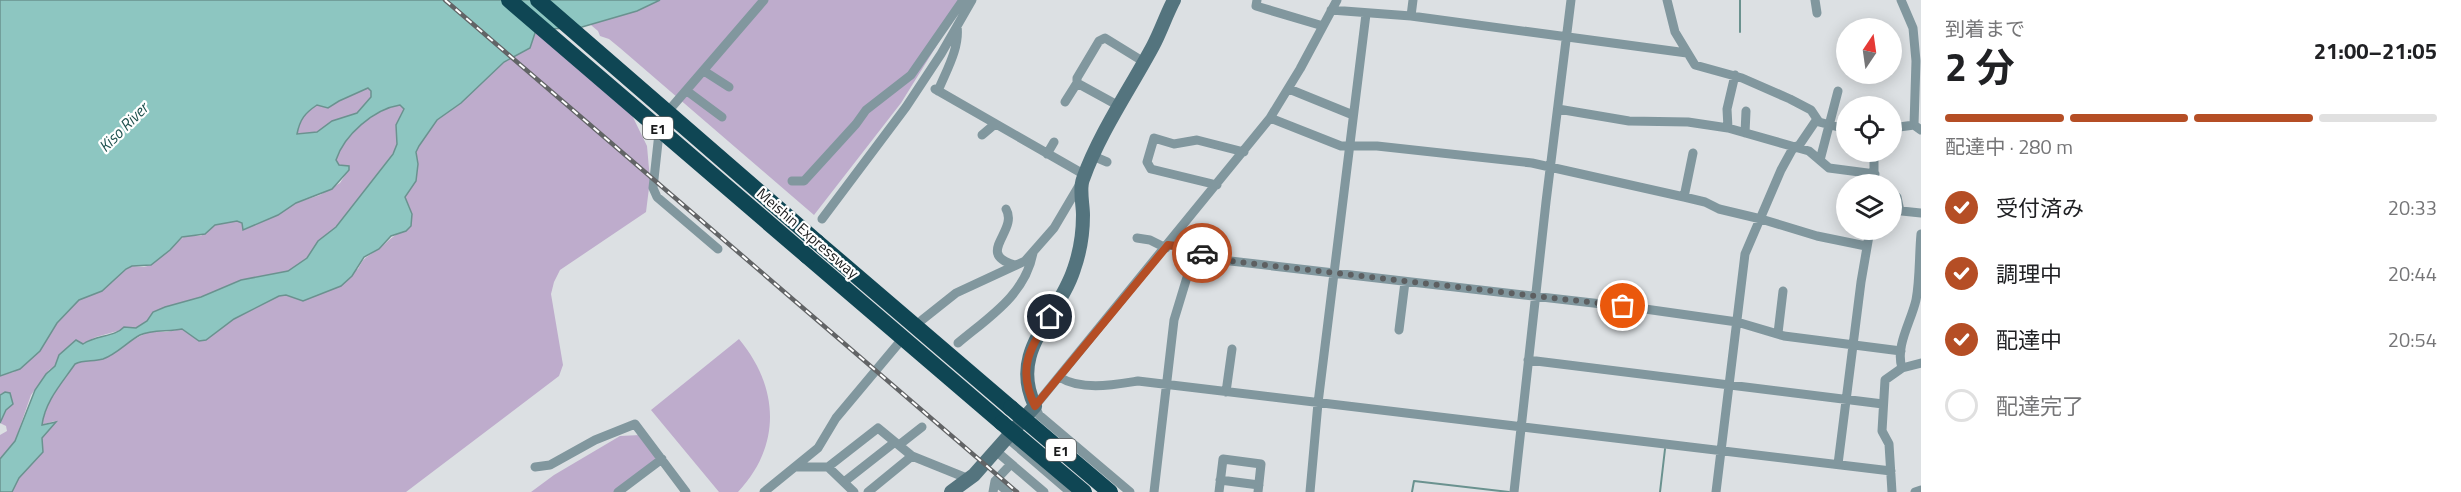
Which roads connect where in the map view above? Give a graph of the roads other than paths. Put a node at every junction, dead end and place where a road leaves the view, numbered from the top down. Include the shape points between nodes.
1 (509, 0) edge
2 (538, 0) edge
3 (764, 0) edge
4 (963, 0) edge
5 (972, 0) edge
6 (1174, 0) edge
7 (1257, 0) edge
8 (1337, 0) edge
9 (1413, 0) edge
10 (1571, 0) edge
11 (1667, 0) edge
12 (1815, 0) edge
13 (1901, 0) edge
14 (1331, 10) junction
15 (1817, 13) dead end
16 (1366, 14) junction
17 (1411, 16) junction
18 (957, 25) junction
19 (1323, 26) junction
20 (1567, 37) junction
21 (1687, 53) junction
22 (1144, 62) junction
23 (1918, 64) edge
24 (704, 71) junction
25 (1735, 75) junction
26 (1077, 82) junction
27 (729, 87) dead end
28 (1289, 89) junction
29 (1838, 90) dead end
30 (687, 91) junction
31 (1065, 102) dead end
32 (1119, 106) junction
33 (1905, 108) dead end
34 (1558, 109) junction
35 (1746, 111) dead end
36 (1915, 112) junction
37 (1353, 115) junction
38 (722, 117) dead end
39 (1270, 118) junction
40 (1817, 119) junction
41 (996, 124) junction
42 (1828, 125) junction
43 (1836, 127) edge
44 (1918, 127) edge
45 (1728, 128) junction
46 (1902, 128) edge
47 (1745, 133) junction
48 (982, 135) dead end
49 (1054, 142) dead end
50 (1349, 146) junction
51 (1797, 147) junction
52 (1244, 152) junction
53 (1693, 153) dead end
54 (1047, 154) junction
55 (1093, 156) junction
56 (1820, 160) junction
57 (1107, 162) dead end
58 (1874, 162) edge
59 (1550, 167) junction
60 (1875, 174) joint
61 (1083, 178) junction
62 (792, 181) dead end
63 (1217, 185) junction
64 (1684, 196) junction
65 (1006, 209) dead end
66 (1902, 211) edge
67 (1921, 213) edge
68 (822, 219) dead end
69 (1761, 219) junction
70 (1921, 234) edge
71 (1137, 238) dead end
72 (1868, 240) edge
73 (1866, 246) junction
74 (1167, 247) junction
75 (1192, 248) junction
76 (718, 249) dead end
77 (1034, 253) junction
78 (1015, 265) junction
79 (1335, 273) junction
80 (1405, 282) junction
81 (1919, 283) edge
82 (1783, 291) dead end
83 (1536, 298) junction
84 (1788, 301) dead end
85 (922, 320) dead end
86 (1780, 320) junction
87 (1737, 322) junction
88 (1399, 330) dead end
89 (1778, 333) junction
90 (958, 343) dead end
91 (898, 344) dead end
92 (1852, 344) junction
93 (1232, 349) dead end
94 (1901, 351) junction
95 (1528, 360) junction
96 (1921, 363) edge
97 (1902, 368) junction
98 (1059, 377) junction
99 (1165, 384) junction
100 (1730, 386) junction
101 (1226, 392) junction
102 (1845, 399) junction
103 (1318, 403) junction
104 (1883, 404) junction
105 (1035, 406) junction
106 (1520, 425) junction
107 (922, 427) dead end
108 (1005, 431) junction
109 (897, 444) junction
110 (996, 451) junction
111 (1722, 451) junction
112 (912, 456) junction
113 (662, 459) junction
114 (1011, 464) junction
115 (1838, 464) junction
116 (535, 467) dead end
117 (796, 467) junction
118 (828, 467) junction
119 (1891, 471) junction
120 (969, 479) junction
121 (1220, 480) junction
122 (995, 481) junction
123 (844, 482) junction
124 (1258, 488) edge
125 (1921, 490) edge
126 (618, 492) edge
127 (686, 492) edge
128 (765, 492) edge
129 (854, 492) edge
130 (868, 492) edge
131 (951, 492) edge
132 (993, 492) edge
133 (1008, 492) edge
134 (1044, 492) edge
135 (1070, 492) edge
136 (1084, 492) edge
137 (1110, 492) edge
138 (1130, 492) edge
139 (1154, 492) edge
140 (1219, 492) edge
141 (1310, 492) edge
142 (1514, 492) edge
143 (1716, 492) edge
144 (1892, 492) edge
145 (1915, 492) edge

1 - 108 highway, Meishin Expressway / E1, bridge
2 - 137 highway, Meishin Expressway / E1, bridge
3 - 24 street
4 - 62 street via 911,75 866,110 804,181
5 - 18 street
6 - 22 main road
7 - 19 street via 1256,6
8 - 14 street
9 - 17 street
10 - 20 street
11 - 21 street
12 - 15 street
13 - 23 street via 1913,28
14 - 16 street
14 - 19 street
16 - 17 street
16 - 37 street
17 - 20 street
18 - 41 street via 955,48 936,90
18 - 68 street via 906,107
19 - 28 street
20 - 21 street
20 - 34 street
21 - 25 street via 1695,65
22 - 26 street via 1105,38 1099,40
22 - 32 main road
23 - 36 street
24 - 27 street
24 - 30 street
25 - 40 street via 1811,110
25 - 45 street via 1727,110
26 - 31 street
26 - 32 street
28 - 37 street
28 - 39 street
29 - 42 street
30 - 38 street
30 - 76 street via 660,124 653,188 663,202
32 - 55 main road
33 - 36 street
34 - 45 street via 1629,122 1688,122
34 - 59 street
35 - 47 street
36 - 44 street
37 - 50 street
39 - 50 street
39 - 52 street
40 - 42 street
40 - 51 street
41 - 48 street
41 - 54 street
42 - 43 street
42 - 56 street
44 - 46 street
45 - 47 street
47 - 51 street
49 - 54 street
50 - 59 street
50 - 79 street
51 - 56 street via 1809,150
51 - 69 street via 1781,170
52 - 63 street
52 - 63 street via 1197,140 1174,144 1154,138 1147,162 1150,169
53 - 64 street
54 - 61 street
55 - 57 street
55 - 61 main road
56 - 60 street via 1829,168
58 - 60 street
59 - 64 street
59 - 83 street
61 - 77 street via 1054,228
61 - 105 main road via 1083,218 1075,267 1066,291 1028,356 1026,372
63 - 74 street
64 - 69 street
65 - 78 street via 1010,222 997,251 1000,258
66 - 67 street
69 - 73 street
69 - 87 street via 1745,254
70 - 81 street
71 - 74 street
72 - 73 street
73 - 92 street
74 - 75 street
74 - 98 street
75 - 79 street via 1213,259
75 - 99 street via 1174,320
77 - 78 street
77 - 90 street via 1020,287
78 - 85 street via 956,293
79 - 80 street
79 - 103 street
80 - 83 street
80 - 88 street
81 - 94 street
82 - 86 street
83 - 87 street
83 - 95 street
84 - 86 street
86 - 89 street
87 - 89 street
87 - 100 street
89 - 92 street
91 - 117 street via 843,410 818,448
92 - 94 street
92 - 102 street
93 - 101 street
94 - 97 street
95 - 100 street
95 - 106 street
96 - 97 street
97 - 104 street via 1885,380
98 - 99 street via 1101,387 1138,381
98 - 105 street
99 - 101 street
99 - 139 street
100 - 102 street
100 - 111 street
101 - 103 street
102 - 104 street
102 - 115 street
103 - 106 street
103 - 141 street
104 - 119 street via 1882,431 1889,444
105 - 108 main road
105 - 138 street via 1039,415
106 - 111 street
106 - 142 street
107 - 109 street
108 - 110 main road
108 - 135 street
108 - 136 highway, Meishin Expressway / E1, bridge
109 - 112 street
109 - 118 street via 878,428
109 - 123 street
110 - 114 street
110 - 120 main road
111 - 115 street
111 - 143 street
112 - 120 street
112 - 130 street
113 - 116 street via 635,424 550,465
113 - 126 street
113 - 127 street
114 - 122 street
114 - 134 street
115 - 119 street
117 - 118 street
117 - 128 street
118 - 123 street
119 - 144 street
120 - 131 main road
121 - 124 street
121 - 124 street via 1223,459 1261,464
121 - 140 street
122 - 132 street
122 - 133 street
123 - 129 street
125 - 145 street

